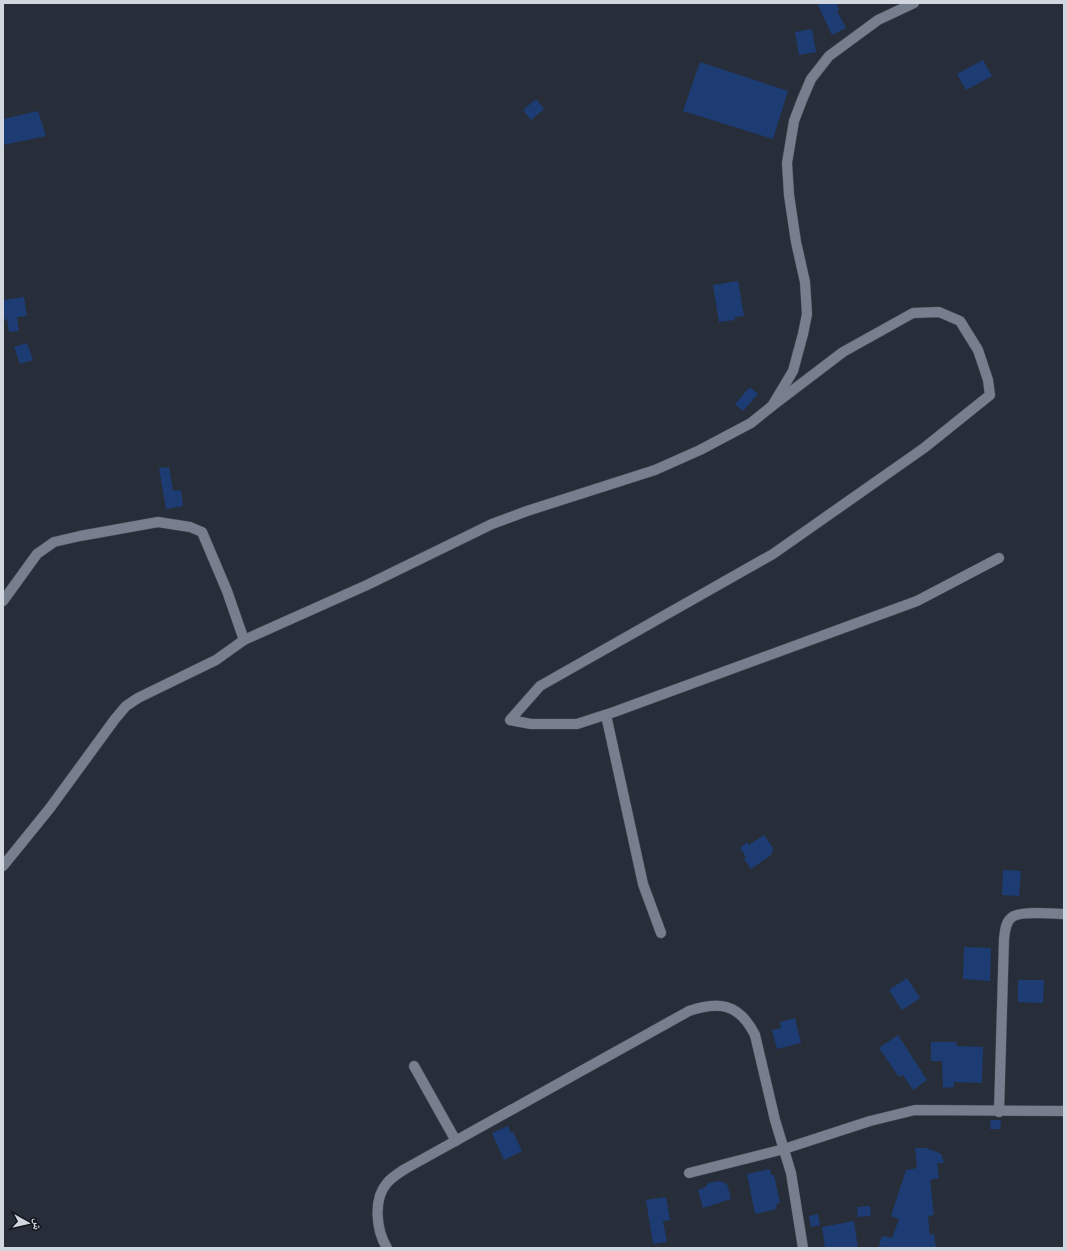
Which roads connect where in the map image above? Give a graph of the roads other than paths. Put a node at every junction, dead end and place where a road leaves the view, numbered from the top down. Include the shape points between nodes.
1 (914, 3) edge
2 (772, 406) junction
3 (999, 558) dead end
4 (3, 600) edge
5 (244, 640) junction
6 (606, 715) junction
7 (3, 866) edge
8 (1064, 914) edge
9 (661, 933) dead end
10 (414, 1066) dead end
11 (1064, 1111) edge
12 (999, 1112) junction
13 (456, 1141) junction
14 (784, 1149) junction
15 (689, 1173) dead end
16 (386, 1248) edge
17 (803, 1248) edge

1 - 2 street via 878,20 829,56 811,79 794,121 787,164 789,195 805,282 806,314 793,371
2 - 5 street via 751,423 655,470 492,524 367,585
2 - 6 street via 843,352 913,313 939,312 960,321 978,350 990,395 924,448 773,554 540,686 510,720 531,724 577,724
3 - 6 street via 917,602
4 - 5 street via 37,554 54,542 158,522 190,527 202,532
5 - 7 street via 216,660 126,706
6 - 9 street via 643,884
8 - 12 street via 1024,914 1011,917 1007,924 1004,939
10 - 13 street
11 - 12 street
12 - 14 street via 915,1110 870,1121
13 - 14 street via 689,1011 709,1005 724,1006 737,1012 749,1023 755,1035
13 - 16 street via 404,1168 387,1183 378,1198 379,1228
14 - 15 street
14 - 17 street via 795,1189

